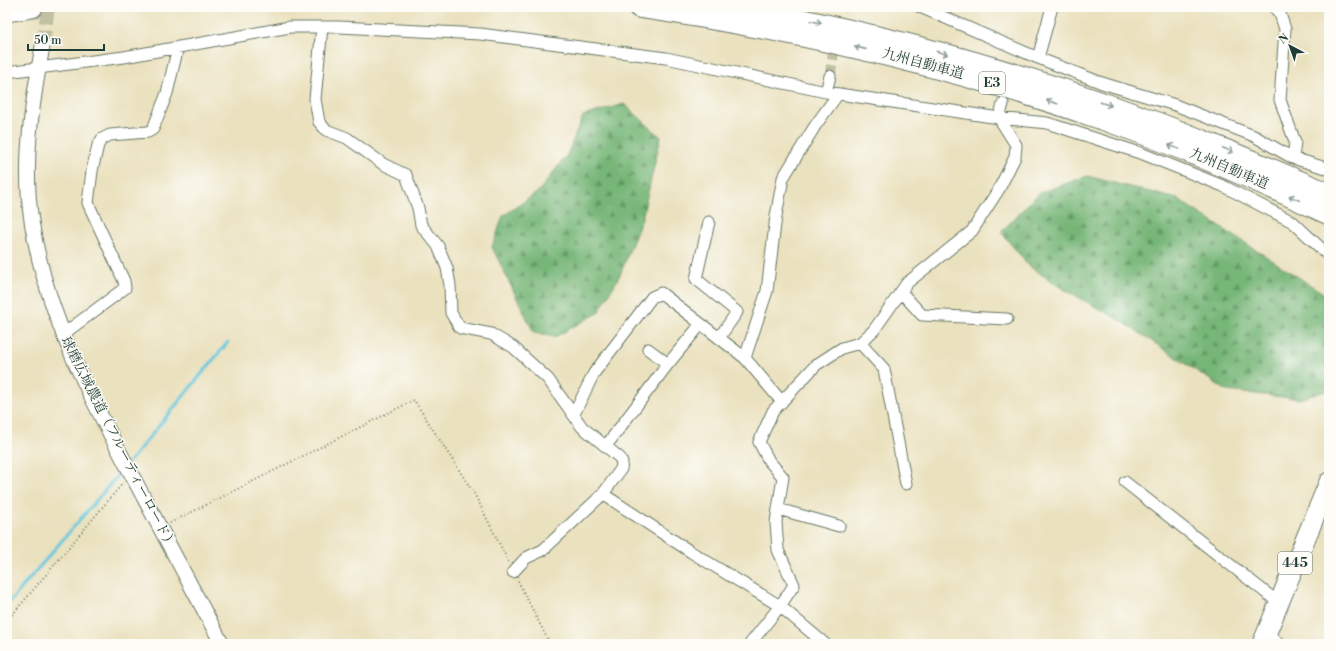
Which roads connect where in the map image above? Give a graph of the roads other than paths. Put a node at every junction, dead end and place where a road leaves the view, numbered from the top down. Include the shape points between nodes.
1 (32, 7) edge
2 (639, 7) edge
3 (736, 7) edge
4 (920, 7) edge
5 (1052, 7) edge
6 (1274, 7) edge
7 (7, 11) edge
8 (322, 27) junction
9 (42, 44) tunnel mouth
10 (178, 47) junction
11 (1019, 51) junction
12 (1038, 58) junction
13 (1016, 62) dead end
14 (38, 69) junction
15 (7, 72) edge
16 (830, 76) tunnel mouth
17 (826, 92) junction
18 (838, 94) junction
19 (1003, 104) dead end
20 (999, 118) junction
21 (1293, 158) junction
22 (1329, 169) edge
23 (1329, 194) edge
24 (1329, 214) edge
25 (709, 222) dead end
26 (1329, 256) edge
27 (901, 292) junction
28 (1007, 319) dead end
29 (701, 324) junction
30 (62, 335) junction
31 (719, 338) junction
32 (860, 343) junction
33 (648, 349) dead end
34 (745, 358) junction
35 (668, 364) junction
36 (782, 402) junction
37 (574, 414) junction
38 (606, 446) junction
39 (1125, 482) dead end
40 (1329, 482) edge
41 (906, 484) dead end
42 (603, 494) junction
43 (778, 509) junction
44 (839, 526) dead end
45 (514, 572) road end
46 (1279, 603) junction
47 (780, 606) junction
48 (1269, 640) edge
49 (222, 644) edge
50 (750, 644) edge
51 (825, 644) edge

1 - 7 highway
24 -> 2 highway, 九州自動車道 / E3 via 1238,172 1106,120 931,65 774,29
3 -> 23 highway, 九州自動車道 / E3 via 849,29 1026,77 1112,106 1231,152
4 - 11 street
5 - 12 street
6 - 21 street via 1280,14 1285,29 1280,100 1295,142
8 - 10 street via 290,27
8 - 17 street via 487,35 666,58
8 - 37 street via 315,99 319,122 326,130 347,138 383,164 406,175 418,208 421,225 438,246 447,268 451,313 460,328 491,334 513,347 548,379
9 - 14 street, 球磨広域農道（フルーティーロード）
10 - 14 street
10 - 30 street via 168,93 153,129 148,132 110,135 102,139 98,145 92,171 88,203 125,288
11 - 12 street
11 - 13 street
12 - 21 street via 1102,83 1175,105 1254,136
14 - 15 street
14 - 30 street, 球磨広域農道（フルーティーロード） via 28,168 32,223 44,283
16 - 17 street
17 - 18 street
18 - 20 street
18 - 34 street via 815,126 784,178 776,216 767,292
19 - 20 street
20 - 26 street via 1047,122 1143,154 1223,186 1293,222
20 - 27 street via 1016,145 1015,157 999,189 972,231 907,283
21 - 22 street
25 - 31 street via 696,279 737,312
27 - 28 street via 922,315
27 - 32 street via 874,330
29 - 31 street
29 - 35 street
29 - 37 street via 661,293 652,297 594,373
30 - 49 street, 球磨広域農道（フルーティーロード） via 131,474
31 - 34 street
32 - 36 street via 842,348 816,365
32 - 41 street via 884,369
33 - 35 street
34 - 36 street
35 - 38 street
36 - 43 street via 773,411 759,442 769,461 783,477
37 - 38 street via 582,427
38 - 42 street via 620,458 622,468
39 - 46 street
40 - 46 highway, 445
42 - 45 street via 543,550 526,558
42 - 47 street
43 - 44 street
43 - 47 street via 778,550 794,585
46 - 48 highway, 445
47 - 50 street
47 - 51 street

